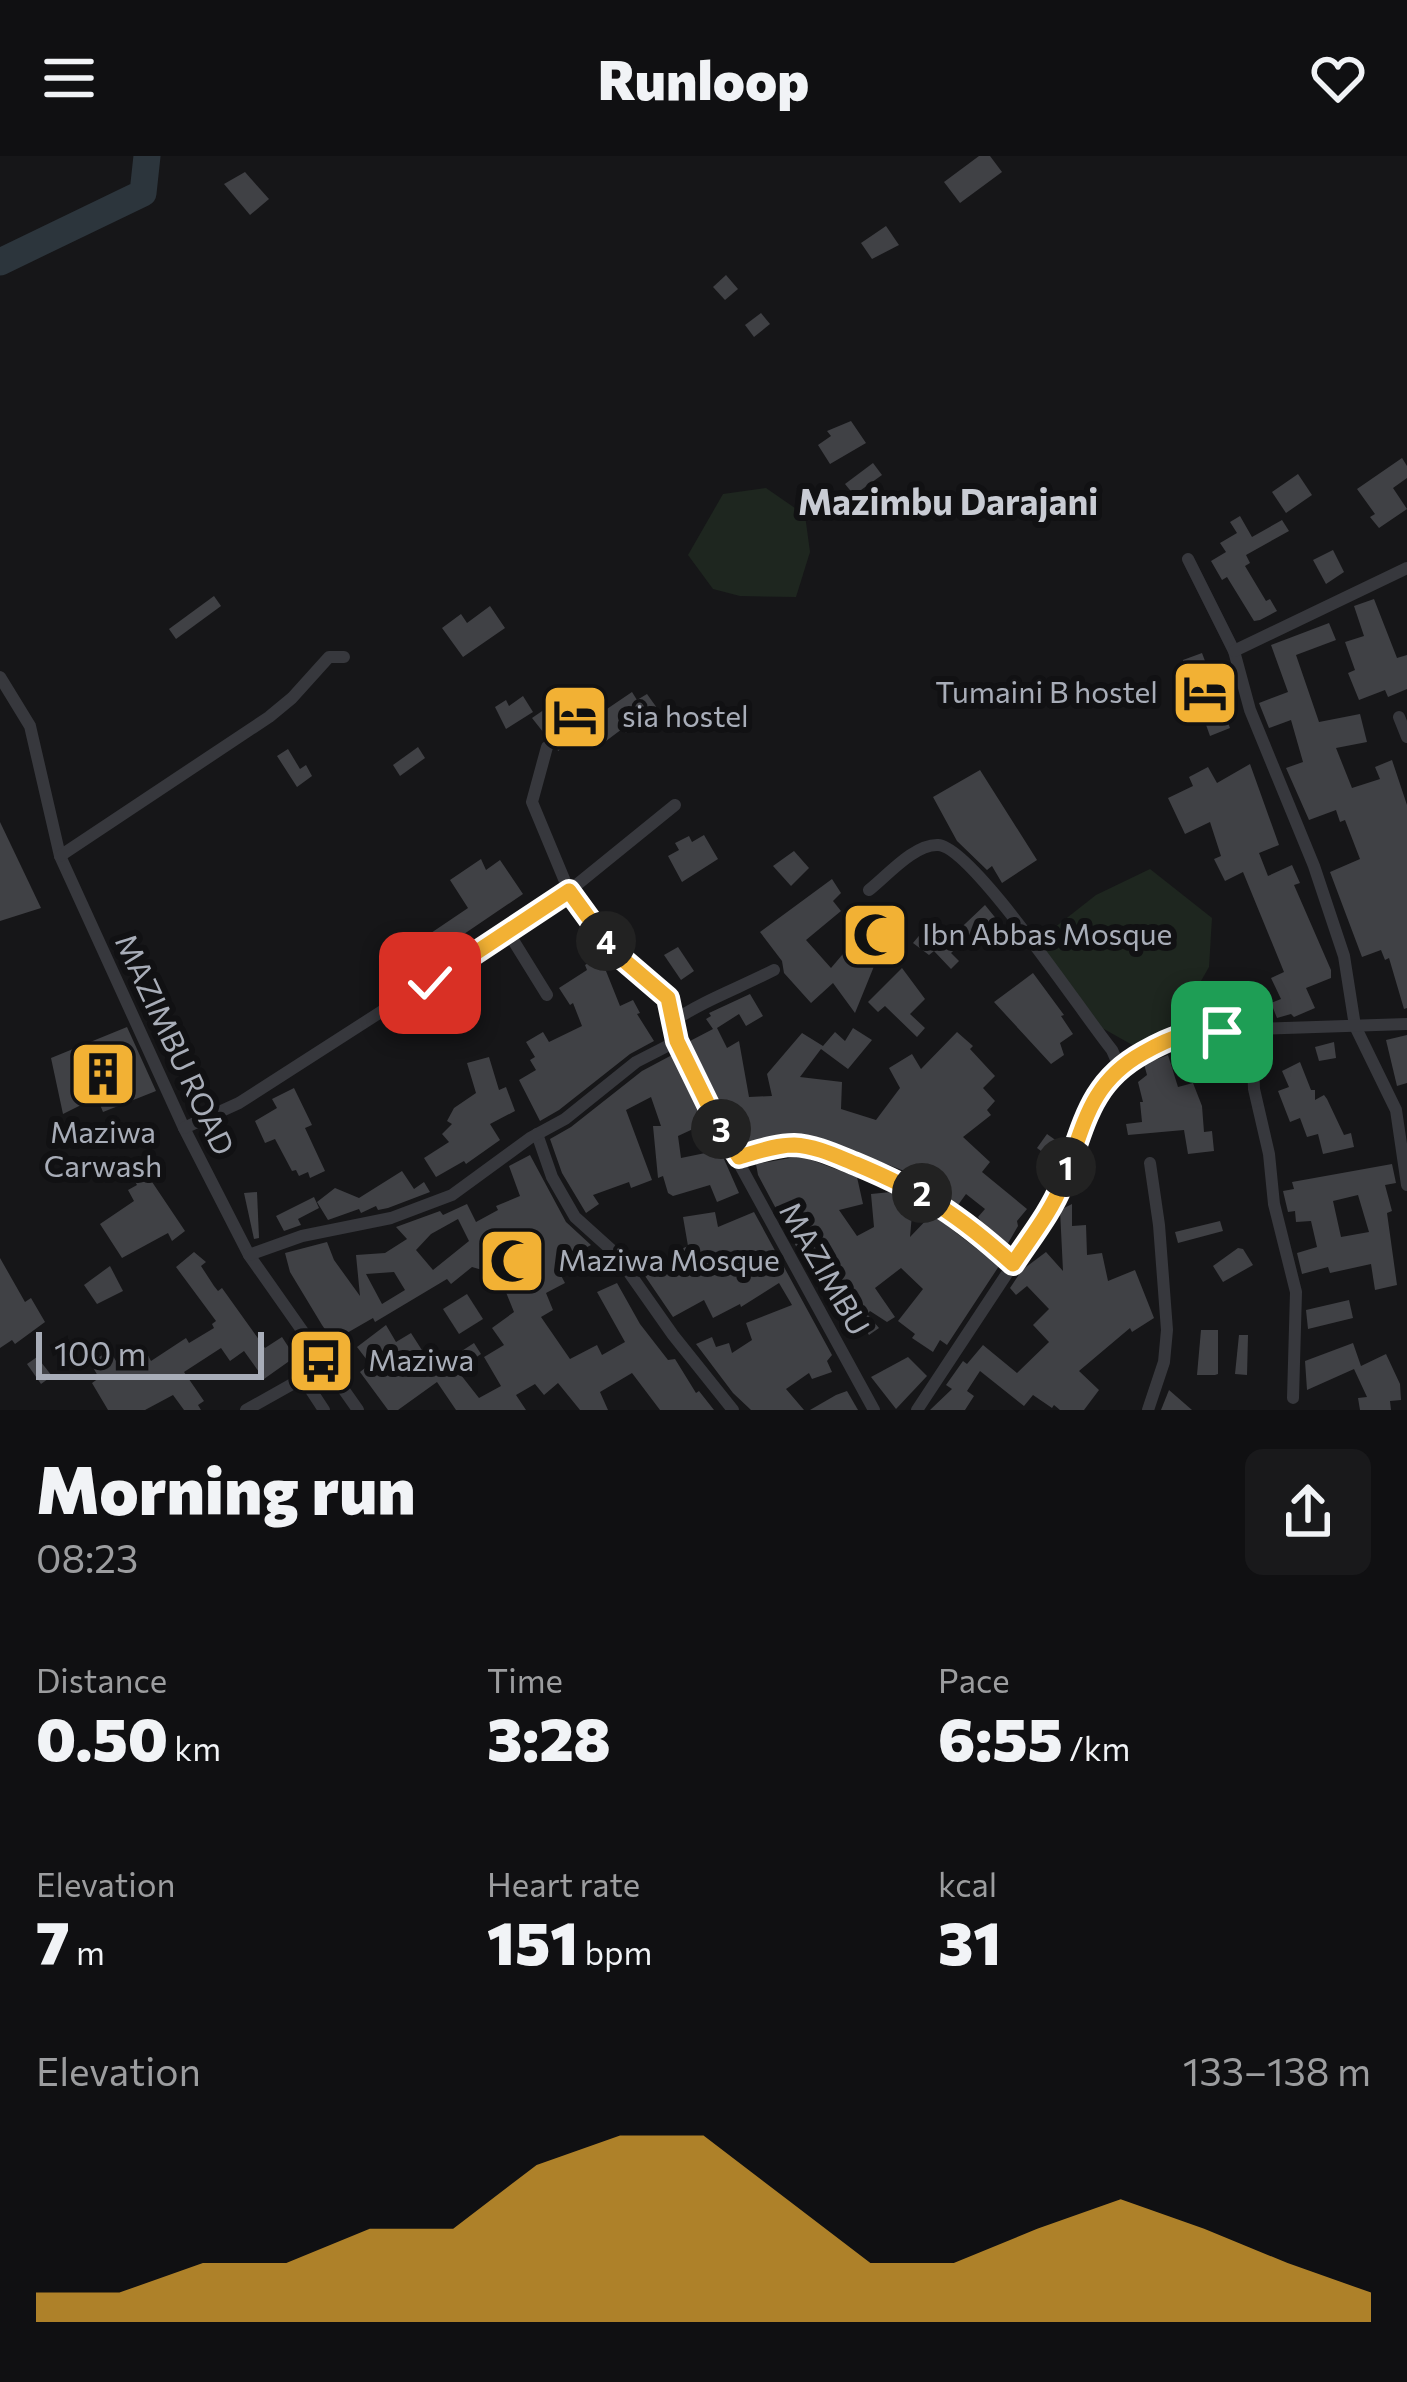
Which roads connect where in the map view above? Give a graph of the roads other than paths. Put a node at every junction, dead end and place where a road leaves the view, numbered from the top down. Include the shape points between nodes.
1 (1188, 559) dead end
2 (1407, 568) edge
3 (1234, 651) junction
4 (344, 657) dead end
5 (0, 677) edge
6 (1399, 717) dead end
7 (1407, 737) edge
8 (547, 747) dead end
9 (675, 805) dead end
10 (60, 856) junction
11 (869, 890) dead end
12 (569, 891) junction
13 (508, 932) junction
14 (774, 970) dead end
15 (547, 995) dead end
16 (672, 1022) junction
17 (1407, 1024) edge
18 (1355, 1026) junction
19 (1252, 1031) junction
20 (677, 1041) junction
21 (1119, 1066) junction
22 (1402, 1109) edge
23 (184, 1128) junction
24 (537, 1134) junction
25 (739, 1157) junction
26 (1150, 1163) dead end
27 (1407, 1185) edge
28 (249, 1255) junction
29 (1013, 1264) junction
30 (321, 1361) junction
31 (303, 1378) junction
32 (1293, 1398) dead end
33 (247, 1410) edge
34 (324, 1410) edge
35 (358, 1410) edge
36 (734, 1410) edge
37 (874, 1410) edge
38 (917, 1410) edge
39 (1148, 1410) edge

1 - 3 street
2 - 3 street
3 - 18 street via 1315,866 1344,956
4 - 10 street via 329,657 269,717
5 - 10 street, MAZIMBU ROAD via 31,726
6 - 7 street
8 - 12 street via 532,802
9 - 12 street
10 - 23 street, MAZIMBU ROAD
11 - 21 street via 922,848 956,851
12 - 13 street
12 - 16 street, MAZIMBU via 612,950 668,998
13 - 15 street
13 - 23 street via 239,1103
14 - 16 street
16 - 20 street, MAZIMBU
17 - 18 street
18 - 19 street
18 - 22 street
19 - 21 street via 1170,1036
19 - 32 street via 1254,1089 1296,1292
20 - 24 street
20 - 25 street, MAZIMBU
21 - 29 street via 1088,1110 1062,1183
22 - 27 street
23 - 28 street, MAZIMBU ROAD
24 - 28 street via 452,1195
24 - 36 street via 575,1217 616,1254
25 - 29 street via 778,1146 825,1151 923,1193
25 - 37 street, MAZIMBU
26 - 39 street via 1167,1330
28 - 30 street, MAZIMBU ROAD
29 - 38 street
30 - 31 street
30 - 35 street, MAZIMBU ROAD
31 - 33 street
31 - 34 street

